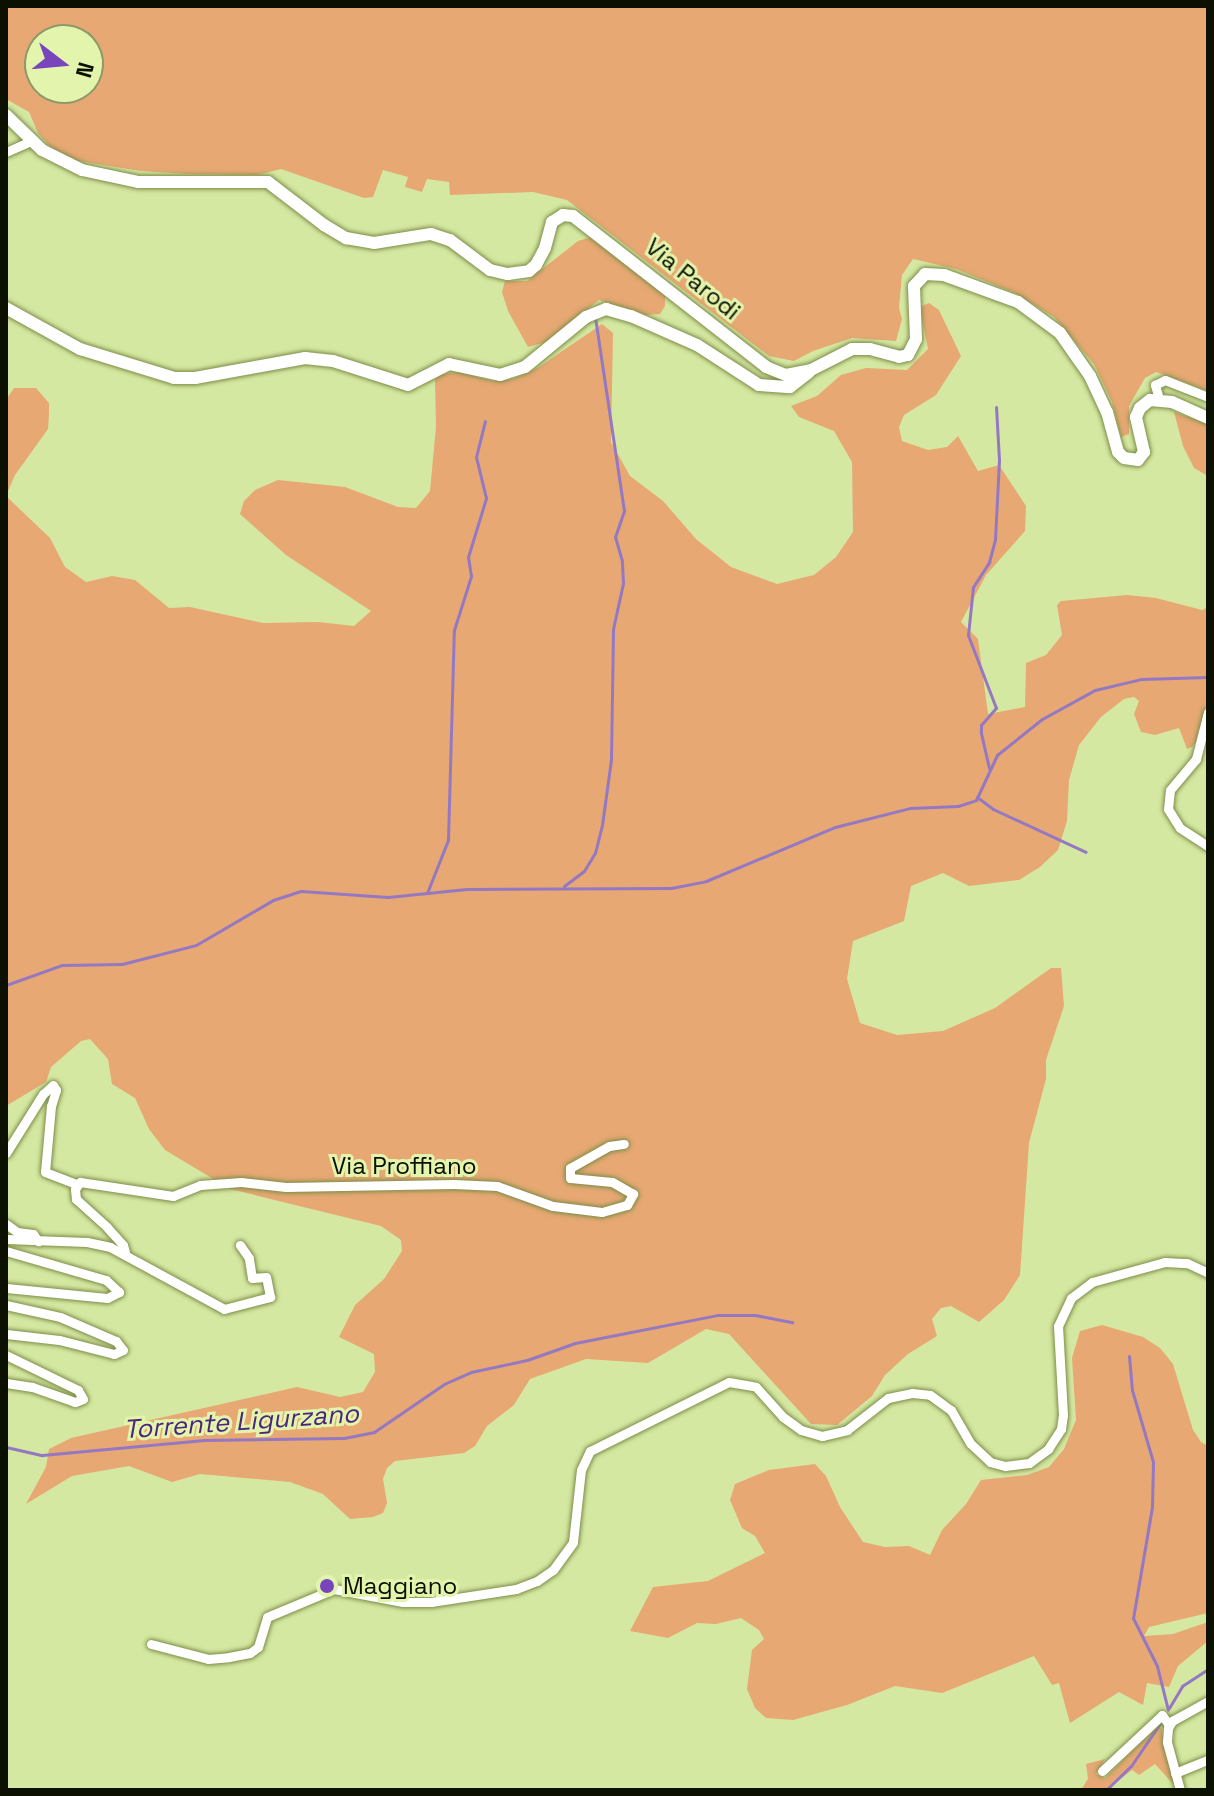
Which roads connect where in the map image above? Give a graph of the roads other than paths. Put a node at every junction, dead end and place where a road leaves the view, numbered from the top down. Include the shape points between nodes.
1 (6, 115) edge
2 (33, 140) junction
3 (6, 152) edge
4 (6, 308) edge
5 (811, 370) junction
6 (1208, 397) edge
7 (1159, 399) junction
8 (1208, 418) edge
9 (1208, 712) edge
10 (1208, 846) edge
11 (624, 1144) dead end
12 (6, 1153) edge
13 (77, 1184) junction
14 (6, 1224) edge
15 (6, 1239) edge
16 (38, 1241) junction
17 (240, 1245) dead end
18 (6, 1251) edge
19 (125, 1252) junction
20 (1208, 1273) edge
21 (6, 1288) edge
22 (6, 1305) edge
23 (6, 1334) edge
24 (6, 1355) edge
25 (6, 1383) edge
26 (151, 1644) dead end
27 (1208, 1701) edge
28 (1166, 1720) junction
29 (1208, 1760) edge
30 (1102, 1771) dead end
31 (1175, 1773) junction
32 (1180, 1790) edge

1 - 2 street, Via Parodi
2 - 3 street
2 - 5 street, Via Parodi via 67,164 138,182 268,182 346,238 374,243 431,234 450,240 490,270 508,274 536,265 552,222 573,216 766,367 786,375
4 - 5 street via 92,355 174,378 305,358 333,361 408,385 449,364 500,375 525,367 586,317 606,309 697,345 759,385 790,387
5 - 7 street, Via Parodi via 852,349 908,355 916,339 914,286 922,275 937,274 1008,298 1060,333 1090,376 1124,458 1134,461 1143,455 1137,413 1146,402
6 - 7 street via 1165,380 1155,385
7 - 8 street
9 - 10 street via 1196,759 1170,790 1168,809 1180,828
11 - 13 street, Via Proffiano via 609,1146 570,1168 570,1178 612,1182 633,1194 627,1205 602,1212 553,1206 497,1186 286,1187 241,1182 200,1185 173,1196
12 - 13 street, Via Proffiano via 53,1085 45,1172
13 - 19 street via 76,1199
14 - 16 street
15 - 16 street
16 - 19 street via 98,1243
17 - 19 street via 249,1258 252,1278 265,1275 270,1295 233,1309 214,1307
18 - 21 street via 106,1280 119,1292 107,1298
20 - 26 street via 1187,1263 1165,1262 1092,1282 1071,1298 1061,1313 1057,1335 1061,1429 1048,1449 1029,1463 990,1462 971,1444 951,1410 930,1395 888,1398 847,1430 822,1436 792,1424 756,1387 729,1382 590,1451 581,1470 573,1542 563,1559 537,1581 431,1602 334,1589 267,1617 258,1647 229,1657 208,1659
22 - 23 street via 60,1317 116,1341 123,1350 114,1354
24 - 25 street via 78,1390 83,1399 75,1402
27 - 28 street
28 - 30 street
28 - 31 street
29 - 31 street
31 - 32 street

